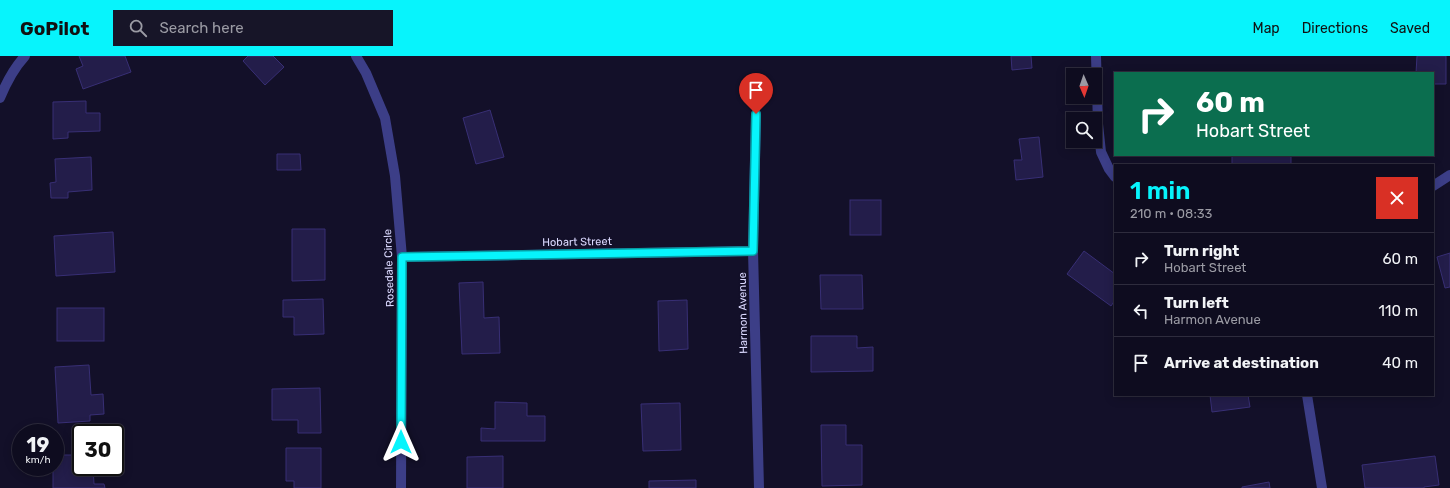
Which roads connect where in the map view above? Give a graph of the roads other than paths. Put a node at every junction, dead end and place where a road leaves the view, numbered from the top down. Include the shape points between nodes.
1 (25, 56) edge
2 (356, 56) edge
3 (1096, 56) edge
4 (0, 98) edge
5 (756, 114) dead end
6 (1450, 174) edge
7 (1114, 176) edge
8 (1434, 185) edge
9 (753, 251) junction
10 (402, 257) junction
11 (1307, 396) edge
12 (401, 488) edge
13 (759, 488) edge
14 (1322, 488) edge

1 - 4 street
2 - 10 street, Rosedale Circle via 385,118 395,176
3 - 7 street via 1101,152
5 - 9 street, Harmon Avenue
6 - 8 street
9 - 10 street, Hobart Street
9 - 13 street, Harmon Avenue
10 - 12 street, Rosedale Circle
11 - 14 street

